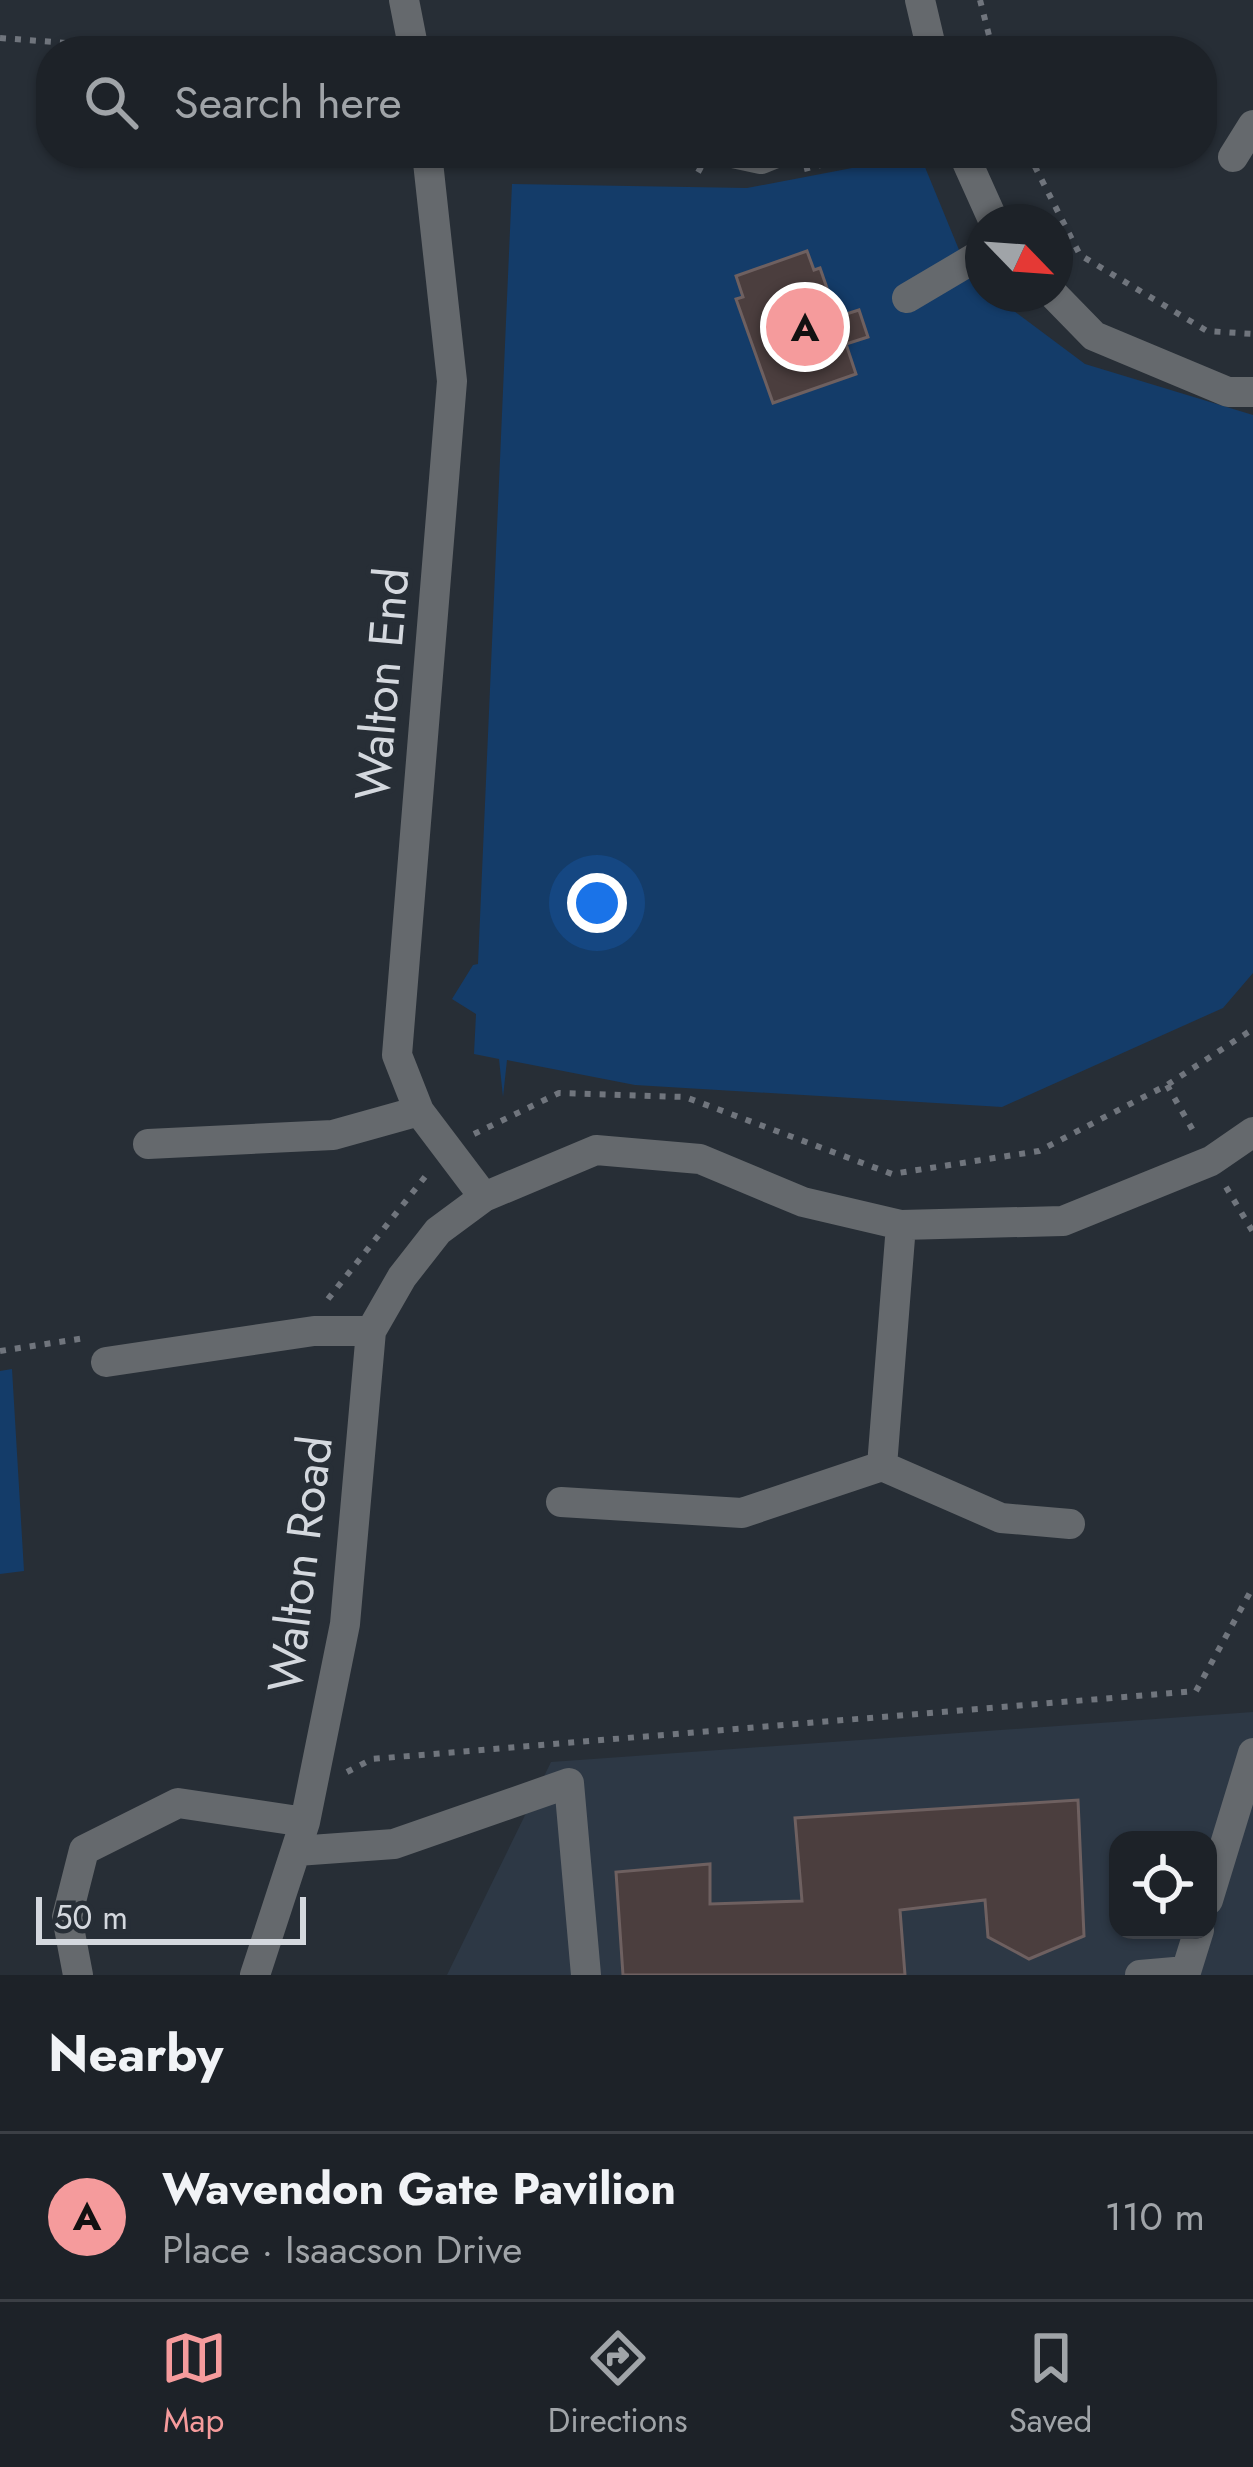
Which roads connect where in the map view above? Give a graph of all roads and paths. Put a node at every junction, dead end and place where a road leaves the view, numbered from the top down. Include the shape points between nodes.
1 (404, 0) edge
2 (920, 0) edge
3 (980, 0) edge
4 (412, 36) edge
5 (928, 36) edge
6 (989, 36) edge
7 (0, 38) edge
8 (36, 41) edge
9 (1244, 121) edge
10 (1233, 157) dead end
11 (430, 168) edge
12 (970, 168) edge
13 (1036, 168) edge
14 (986, 204) edge
15 (965, 264) edge
16 (907, 298) dead end
17 (1071, 312) edge
18 (1253, 334) edge
19 (1253, 392) edge
20 (1253, 1029) edge
21 (419, 1111) junction
22 (1253, 1132) edge
23 (148, 1144) dead end
24 (448, 1148) junction
25 (484, 1197) junction
26 (901, 1225) junction
27 (325, 1303) dead end
28 (371, 1331) junction
29 (100, 1350) joint
30 (0, 1351) edge
31 (882, 1466) junction
32 (561, 1502) dead end
33 (1070, 1524) dead end
34 (1253, 1587) edge
35 (1253, 1753) edge
36 (312, 1791) junction
37 (301, 1836) junction
38 (1217, 1871) edge
39 (1196, 1939) edge
40 (1186, 1973) edge
41 (78, 1975) edge
42 (255, 1975) edge
43 (586, 1975) edge
44 (1140, 1975) edge

1 - 4 street
2 - 5 street
3 - 6 path
7 - 8 path
9 - 10 street
11 - 21 street, Walton End via 452,381 397,1054
12 - 14 street
13 - 18 path via 1080,255 1207,331
15 - 16 street
17 - 19 street via 1094,336 1228,392
20 - 24 path via 1167,1085 1040,1150 892,1174 685,1097 559,1093
21 - 23 street via 332,1135
21 - 24 street, Walton End
22 - 26 street, Walton Road via 1211,1161 1063,1221
24 - 25 street, Walton End
24 - 27 path
25 - 26 street, Walton Road via 596,1150 700,1159 803,1202
25 - 28 street, Walton Road via 438,1232
26 - 31 street
28 - 29 street
28 - 36 street, Walton Road via 344,1624
29 - 30 path
31 - 32 street via 742,1513
31 - 33 street via 1001,1518
34 - 36 path via 1196,1691 371,1759
35 - 38 street
36 - 37 street, Walton Road
37 - 41 street via 178,1803 84,1850 67,1917
37 - 42 street, Walton Road
37 - 43 street via 394,1844 569,1783
39 - 40 street
40 - 44 street

